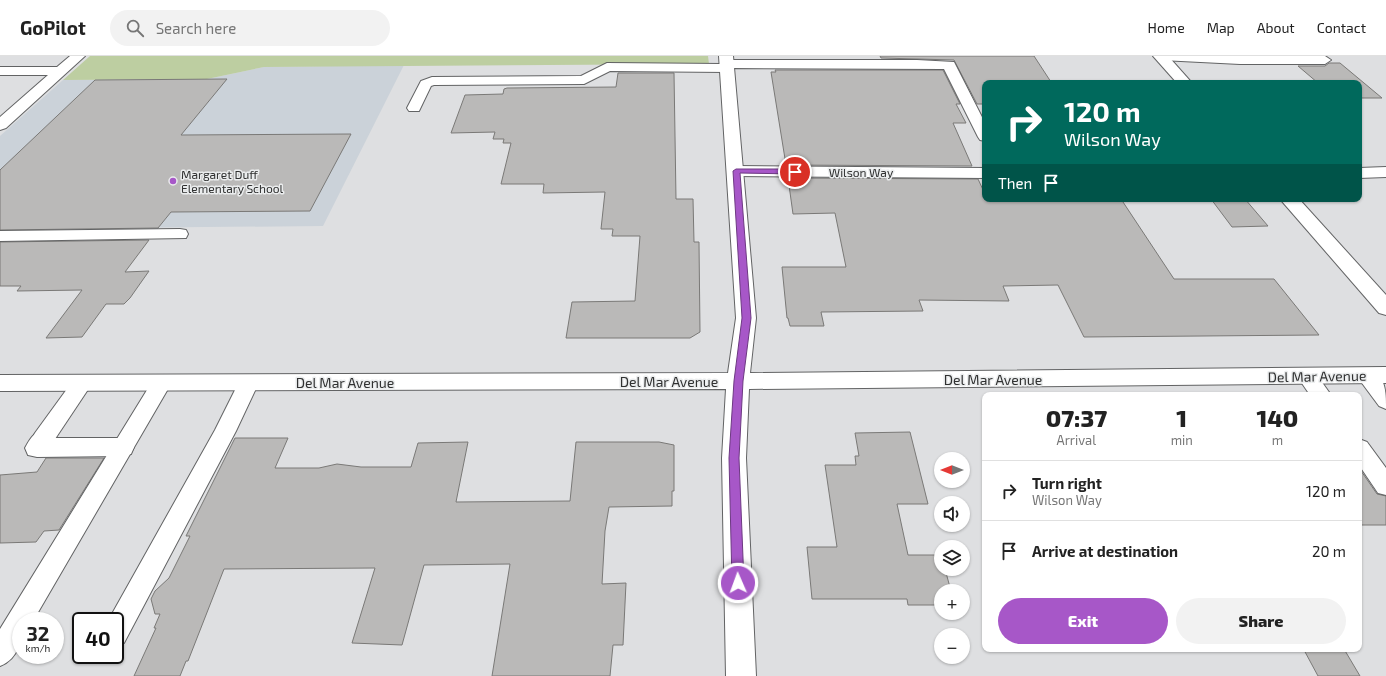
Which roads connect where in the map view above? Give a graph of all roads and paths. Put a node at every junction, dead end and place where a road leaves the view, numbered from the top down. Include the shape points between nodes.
1 (78, 56) edge
2 (1160, 56) edge
3 (1325, 60) dead end
4 (727, 63) edge
5 (0, 71) edge
6 (61, 71) junction
7 (1182, 80) edge
8 (414, 108) dead end
9 (0, 125) edge
10 (982, 131) edge
11 (736, 171) junction
12 (1386, 172) edge
13 (982, 173) edge
14 (1362, 173) edge
15 (1292, 202) edge
16 (180, 234) dead end
17 (0, 236) edge
18 (1386, 308) edge
19 (1376, 375) edge
20 (1307, 376) junction
21 (738, 381) junction
22 (162, 382) junction
23 (249, 382) junction
24 (0, 383) edge
25 (82, 383) junction
26 (1319, 392) edge
27 (1386, 401) edge
28 (43, 438) joint
29 (122, 447) junction
30 (1362, 452) edge
31 (1386, 486) edge
32 (124, 617) edge
33 (0, 653) edge
34 (741, 676) edge

1 - 6 street
2 - 3 lane via 1240,60
2 - 7 street
4 - 8 lane via 607,67 584,80 432,80 426,84
4 - 10 lane via 949,65
4 - 11 street
5 - 6 street
6 - 9 street
11 - 13 street, Wilson Way
11 - 21 street via 746,318
12 - 14 lane
15 - 18 street
16 - 17 lane
19 - 20 street, Del Mar Avenue
19 - 27 lane
20 - 21 street, Del Mar Avenue
20 - 26 lane
21 - 23 street, Del Mar Avenue
21 - 34 street via 734,458
22 - 23 street, Del Mar Avenue
22 - 25 street, Del Mar Avenue
22 - 29 lane
23 - 32 lane
24 - 25 street, Del Mar Avenue
25 - 28 lane
28 - 29 street via 36,448
29 - 33 lane
30 - 31 lane

